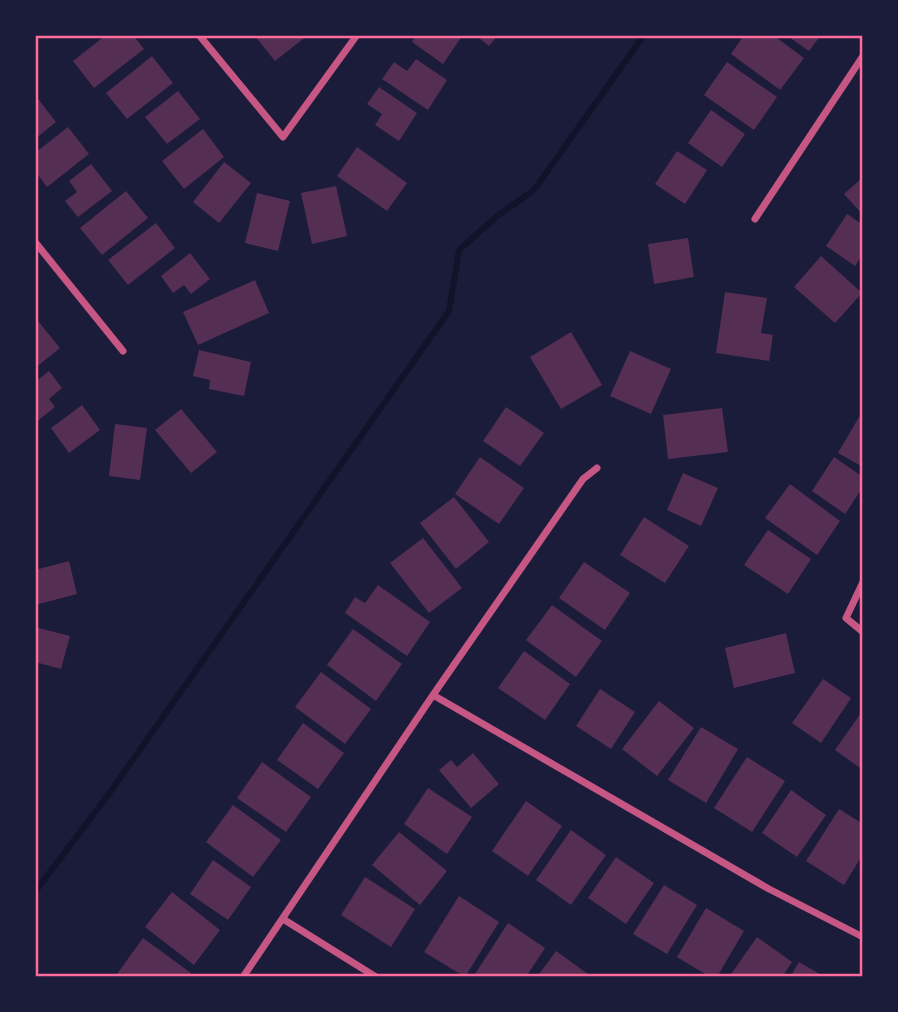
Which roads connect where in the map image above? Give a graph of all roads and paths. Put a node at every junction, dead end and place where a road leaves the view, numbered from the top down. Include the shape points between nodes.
1 (199, 35) edge
2 (357, 35) edge
3 (863, 56) edge
4 (755, 219) dead end
5 (35, 242) edge
6 (123, 351) dead end
7 (597, 468) dead end
8 (863, 582) edge
9 (863, 632) edge
10 (433, 695) junction
11 (283, 919) junction
12 (863, 937) edge
13 (243, 977) edge
14 (376, 977) edge

1 - 2 street via 283,137
3 - 4 street
5 - 6 street
7 - 10 street via 583,479
8 - 9 street via 846,618
10 - 11 street
10 - 12 street via 769,889
11 - 13 street
11 - 14 street

